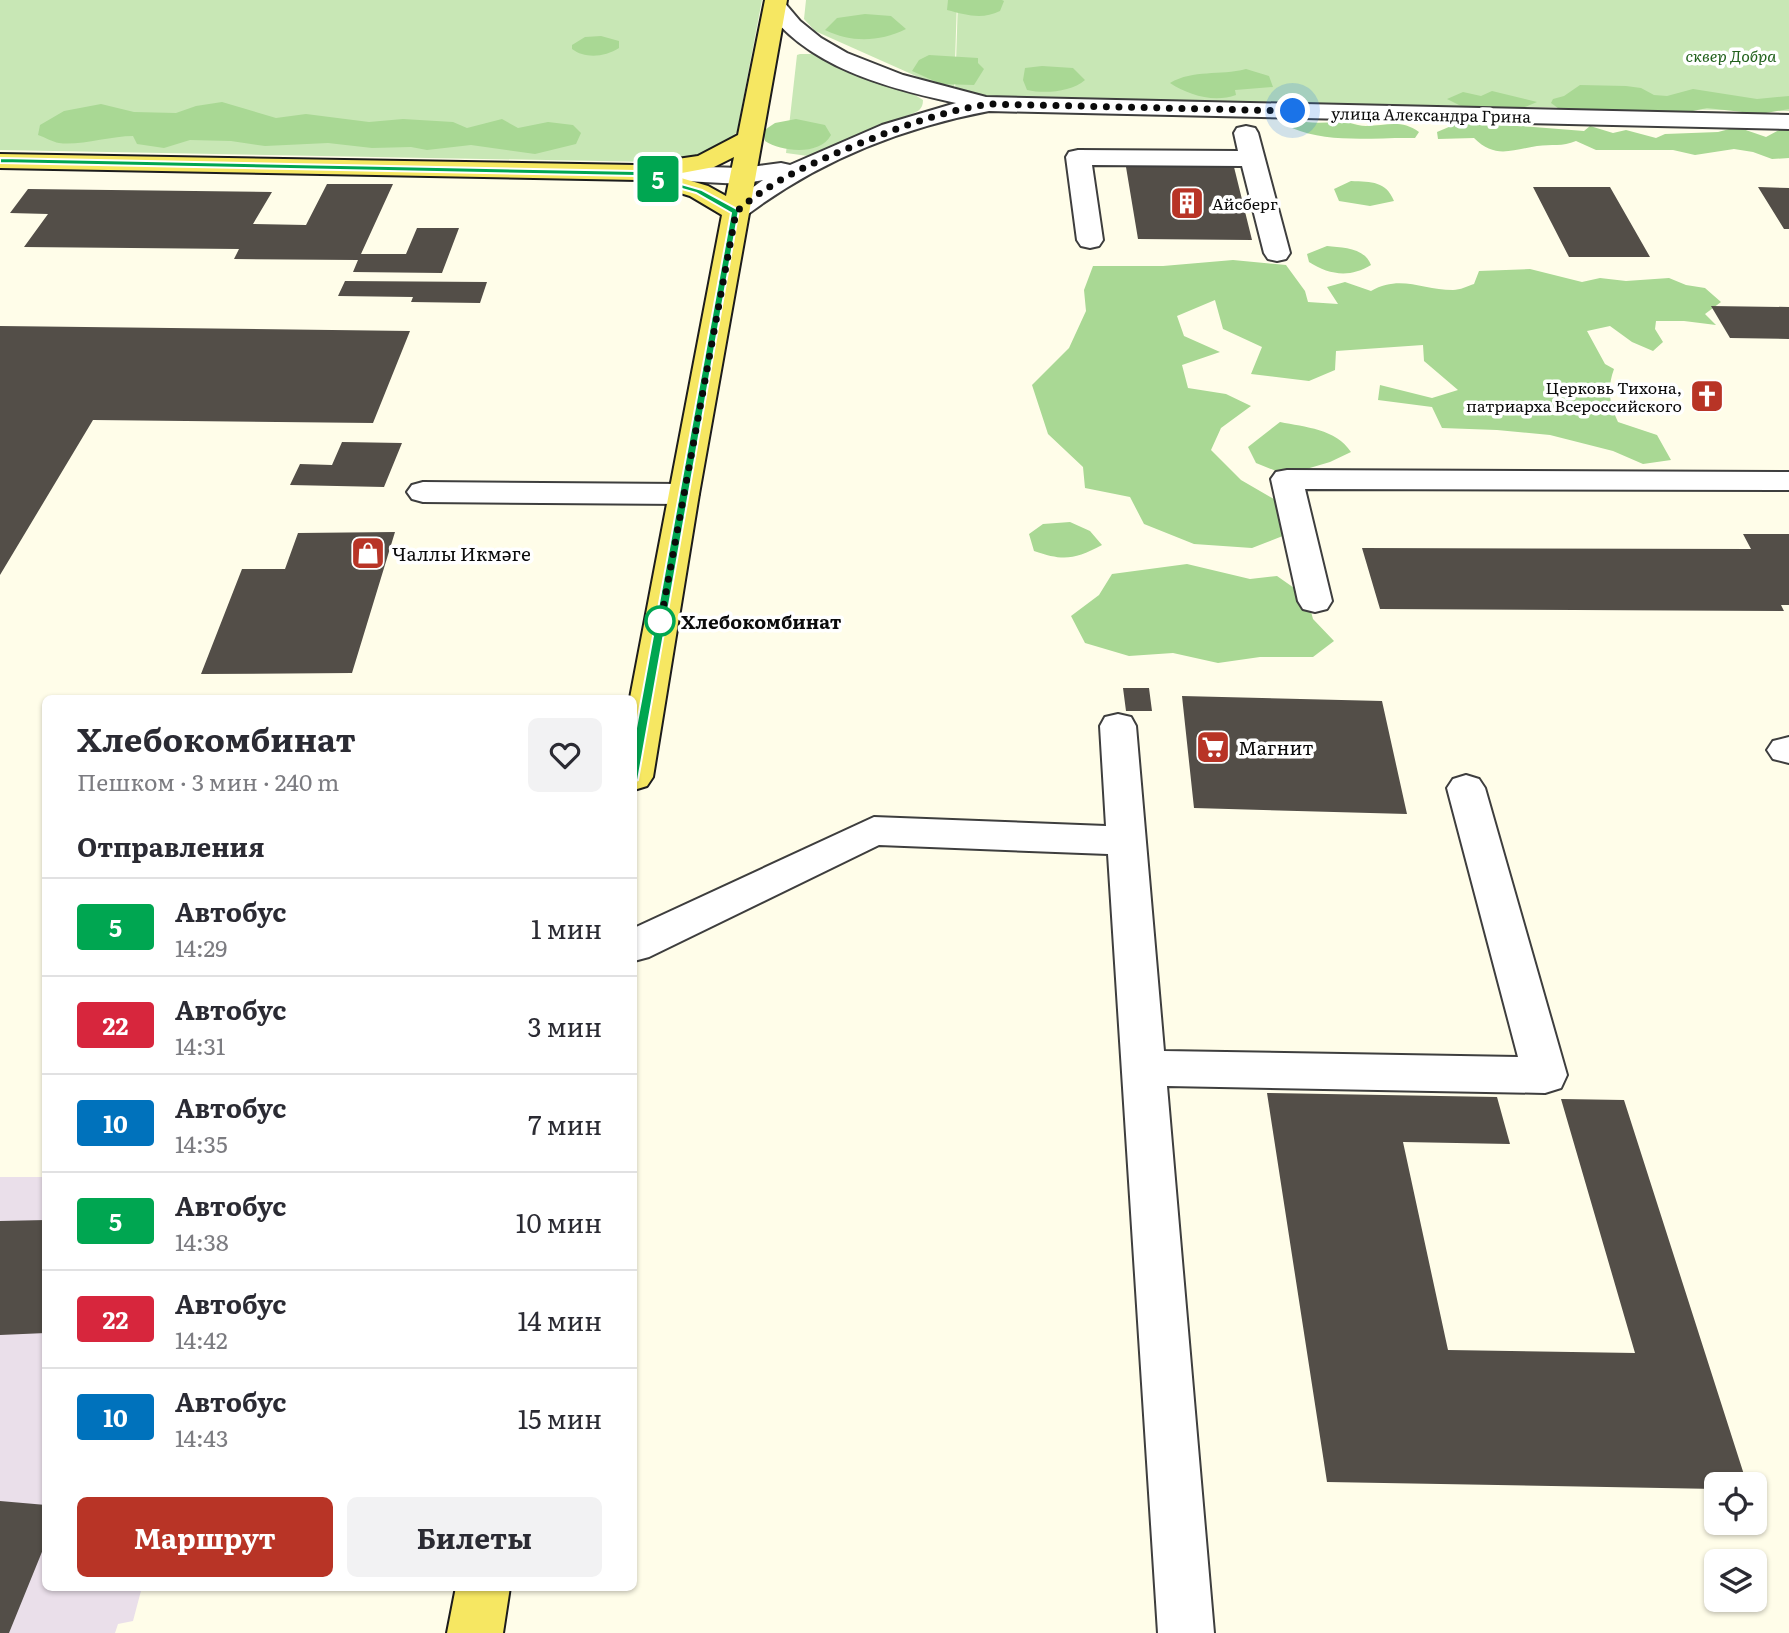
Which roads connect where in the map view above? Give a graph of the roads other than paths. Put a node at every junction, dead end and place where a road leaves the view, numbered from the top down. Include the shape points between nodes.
1 (775, 3) edge
2 (989, 104) junction
3 (1241, 110) junction
4 (1789, 122) edge
5 (748, 140) junction
6 (834, 154) junction
7 (1252, 159) junction
8 (0, 161) edge
9 (636, 173) junction
10 (742, 176) junction
11 (736, 212) junction
12 (1090, 240) dead end
13 (1277, 253) dead end
14 (1789, 481) edge
15 (423, 492) dead end
16 (683, 494) junction
17 (1315, 601) dead end
18 (1118, 726) dead end
19 (637, 760) edge
20 (1466, 788) dead end
21 (1126, 841) junction
22 (637, 945) edge
23 (1144, 1068) junction
24 (483, 1591) edge
25 (475, 1633) edge
26 (1186, 1633) edge

1 - 2 street via 784,20 800,33 848,61 912,86
1 - 5 main road
2 - 3 street, улица Александра Грина
2 - 6 street via 909,123
3 - 4 street, улица Александра Грина
3 - 7 street
5 - 9 main road via 705,162
5 - 10 main road
6 - 10 street via 774,172
6 - 11 street via 780,178
7 - 12 street via 1078,157
7 - 13 street
8 - 9 main road
9 - 10 street
9 - 11 main road via 699,191
10 - 11 main road
11 - 16 main road
14 - 17 street via 1287,479
15 - 16 street
16 - 19 main road
18 - 21 street
20 - 23 street via 1545,1075
21 - 22 street via 874,831
21 - 23 street
23 - 26 street
24 - 25 main road

